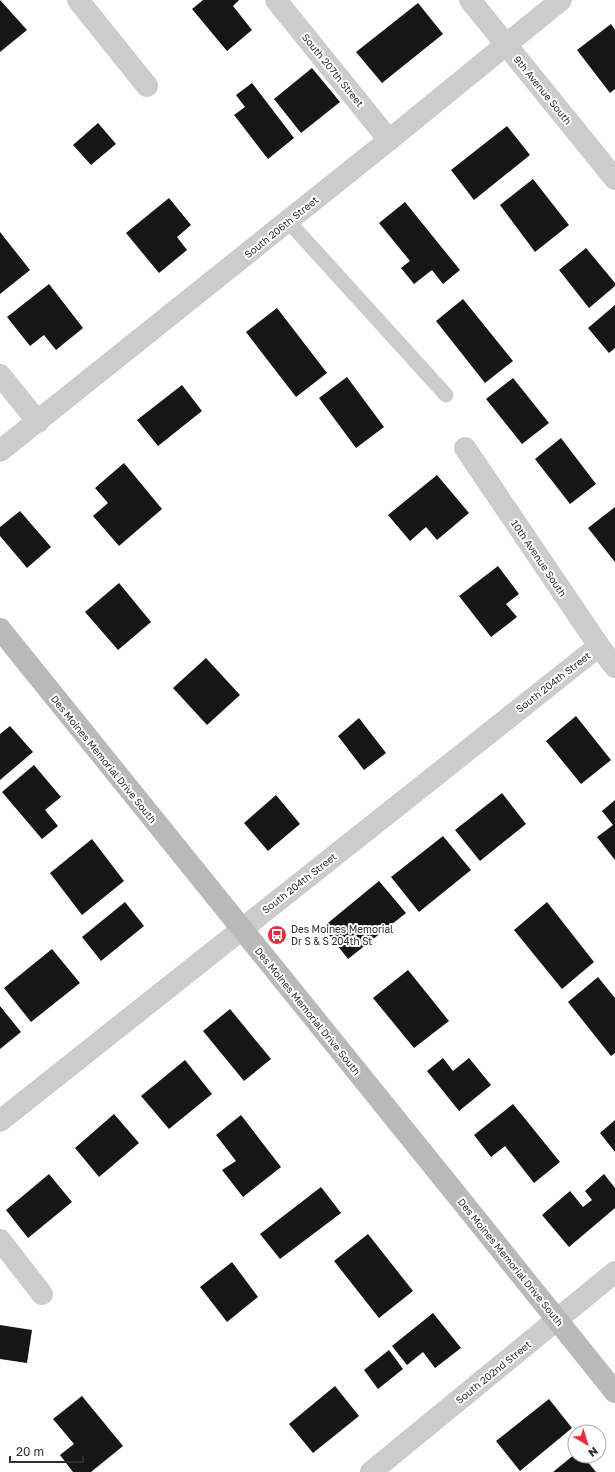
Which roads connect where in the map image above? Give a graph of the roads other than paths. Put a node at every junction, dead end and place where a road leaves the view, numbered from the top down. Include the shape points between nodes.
1 (78, 0) edge
2 (276, 0) edge
3 (470, 0) edge
4 (561, 0) edge
5 (506, 44) junction
6 (147, 86) dead end
7 (389, 140) junction
8 (615, 179) edge
9 (288, 221) junction
10 (0, 375) edge
11 (446, 394) dead end
12 (38, 422) junction
13 (465, 448) dead end
14 (0, 452) edge
15 (0, 629) edge
16 (599, 646) junction
17 (615, 667) edge
18 (241, 929) junction
19 (0, 1121) edge
20 (0, 1240) edge
21 (615, 1272) edge
22 (42, 1294) dead end
23 (557, 1319) junction
24 (615, 1392) edge
25 (371, 1472) edge

1 - 6 street
2 - 7 street, South 207th Street
3 - 5 street, 9th Avenue South
4 - 5 street, South 206th Street
5 - 7 street, South 206th Street
5 - 8 street, 9th Avenue South
7 - 9 street, South 206th Street
9 - 11 lane
9 - 12 street, South 206th Street
10 - 12 street
12 - 14 street, South 206th Street
13 - 16 street, 10th Avenue South
15 - 18 main road, Des Moines Memorial Drive South
16 - 17 street, 10th Avenue South
16 - 18 street, South 204th Street
18 - 19 street, South 204th Street
18 - 23 main road, Des Moines Memorial Drive South
20 - 22 street
21 - 23 street, South 202nd Street
23 - 24 main road, Des Moines Memorial Drive South
23 - 25 street, South 202nd Street

